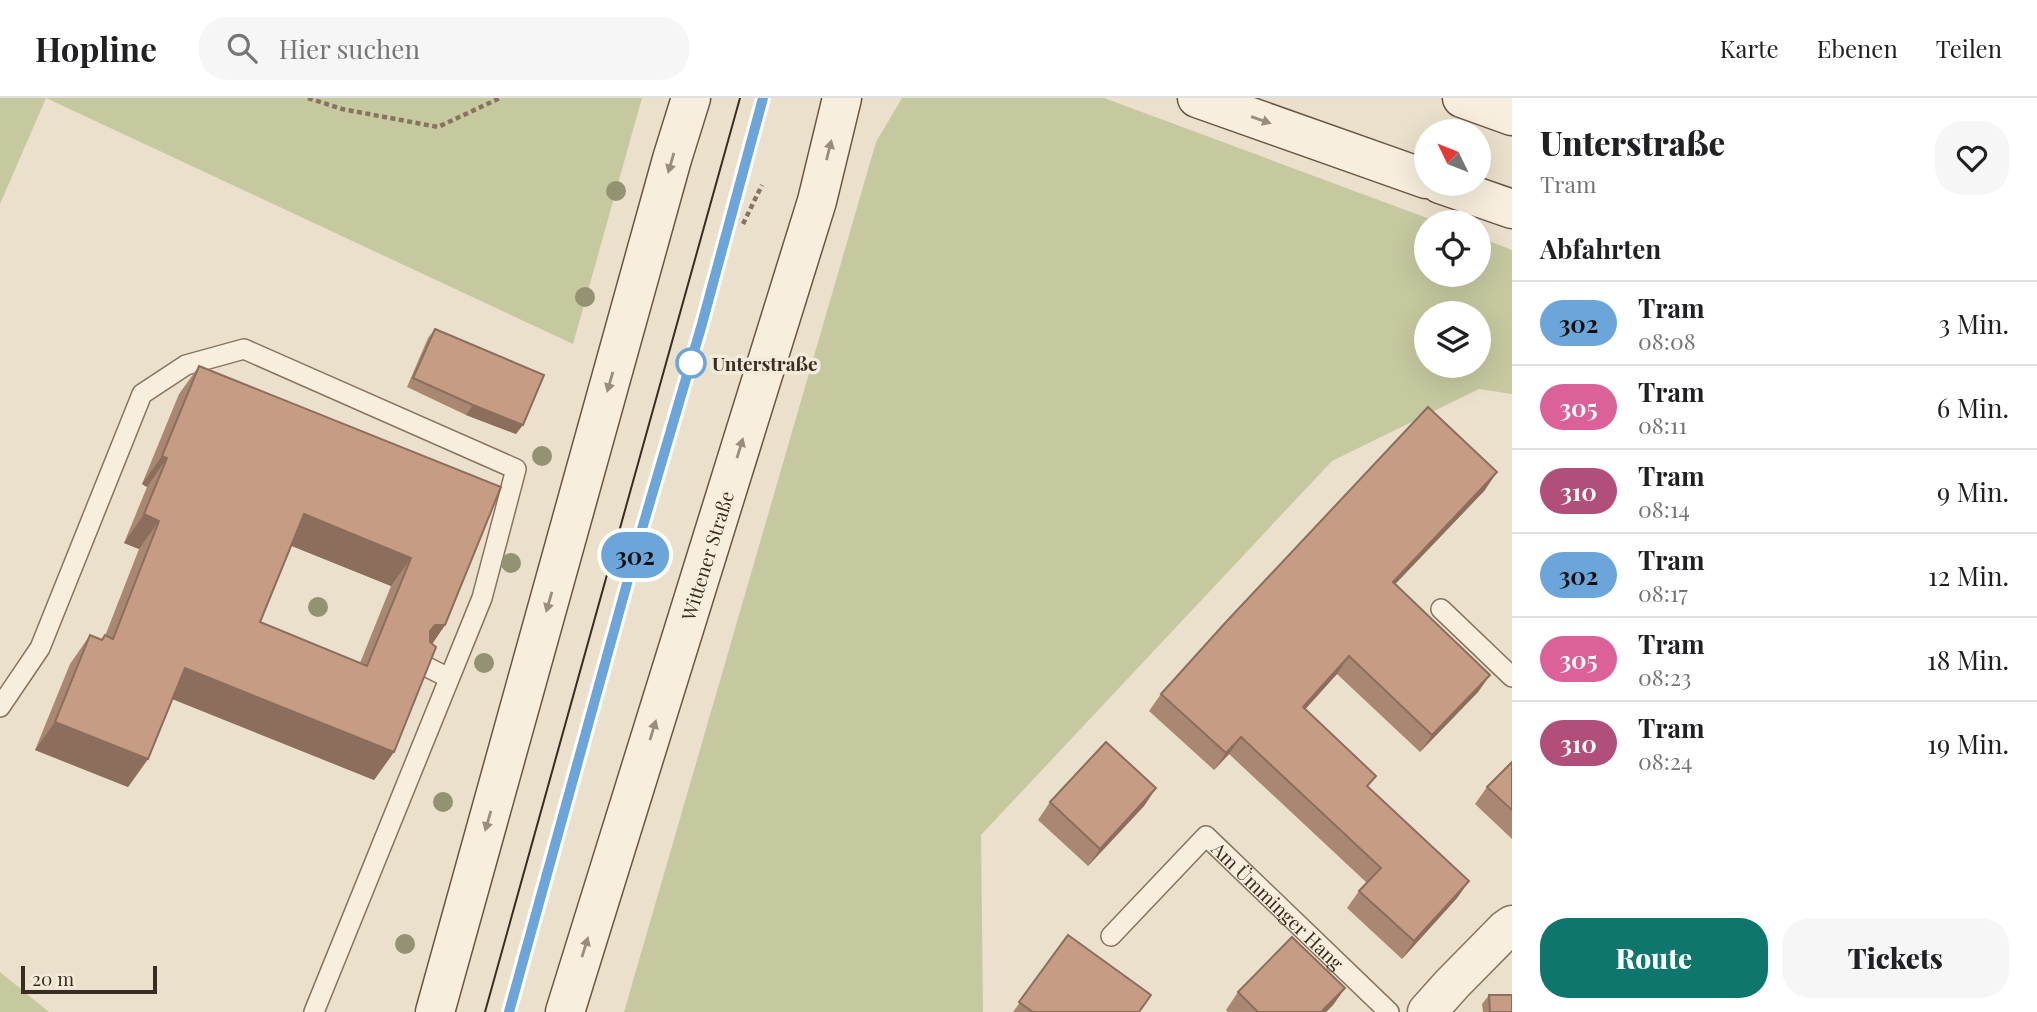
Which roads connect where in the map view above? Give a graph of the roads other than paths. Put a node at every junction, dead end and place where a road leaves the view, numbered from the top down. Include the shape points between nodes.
1 (691, 98) edge
2 (842, 98) edge
3 (1197, 98) edge
4 (1462, 98) edge
5 (1512, 116) edge
6 (1414, 175) edge
7 (1475, 196) edge
8 (1512, 209) edge
9 (1441, 609) dead end
10 (421, 664) edge
11 (1512, 677) edge
12 (449, 678) junction
13 (0, 707) edge
14 (1512, 925) edge
15 (1111, 936) dead end
16 (314, 1012) edge
17 (435, 1012) edge
18 (565, 1012) edge
19 (1389, 1012) edge
20 (1427, 1012) edge

1 -> 17 main road
18 -> 2 main road, Wittener Straße via 817,201
3 -> 6 main road
4 - 5 main road
7 - 8 main road
9 - 11 lane
10 - 12 lane
12 - 13 lane via 482,598 516,469 244,349 186,365 142,394 40,648
12 - 16 lane
14 - 20 main road
15 - 19 lane, Am Ümminger Hang via 1206,836

